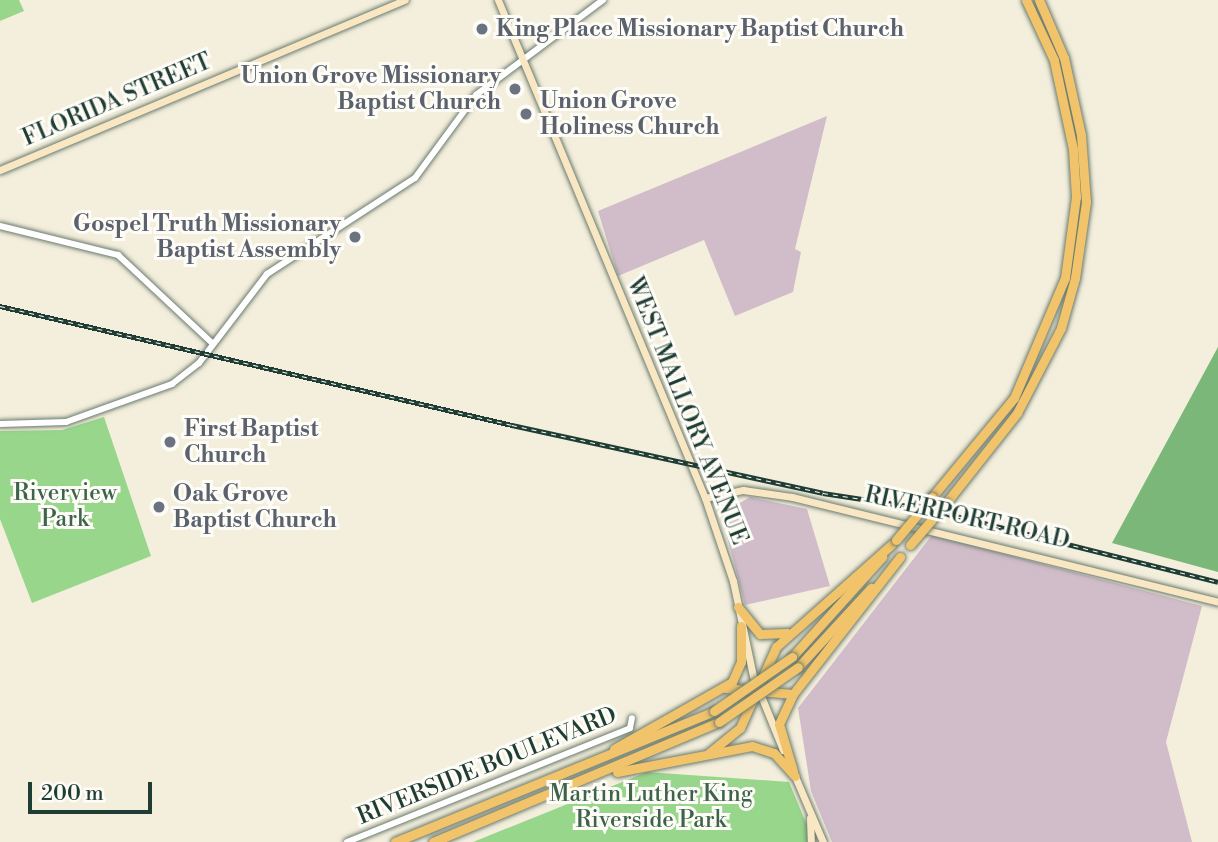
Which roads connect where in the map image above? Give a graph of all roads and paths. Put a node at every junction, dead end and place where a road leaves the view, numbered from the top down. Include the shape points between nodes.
1 (405, 0) edge
2 (498, 0) edge
3 (603, 0) edge
4 (1026, 0) edge
5 (1039, 0) edge
6 (523, 60) junction
7 (0, 170) edge
8 (0, 226) edge
9 (213, 344) junction
10 (0, 424) edge
11 (705, 498) junction
12 (894, 542) junction
13 (867, 597) junction
14 (1218, 602) edge
15 (738, 607) junction
16 (741, 626) junction
17 (794, 630) junction
18 (725, 688) junction
19 (793, 694) junction
20 (759, 695) junction
21 (632, 718) dead end
22 (709, 752) junction
23 (580, 768) junction
24 (795, 776) junction
25 (584, 780) junction
26 (810, 811) junction
27 (346, 842) edge
28 (396, 842) edge
29 (433, 842) edge
30 (811, 842) edge
31 (823, 842) edge

1 - 7 main road, FLORIDA STREET
2 - 6 main road, WEST MALLORY AVENUE
3 - 6 street
4 - 12 highway, bridge via 1054,60 1073,149 1076,197 1067,267 1052,320 1014,398
5 - 13 highway, bridge via 1064,58 1081,135 1086,202 1075,278 1061,328 1017,414
6 - 9 street via 476,95 415,178 267,274
6 - 11 main road, WEST MALLORY AVENUE
8 - 9 street via 118,255
9 - 10 street via 172,384 106,409 43,426
11 - 14 main road, RIVERPORT ROAD via 737,490 792,497
11 - 15 main road, WEST MALLORY AVENUE
12 - 17 highway
12 - 23 highway, bridge via 792,657 714,711
13 - 19 highway via 841,640
13 - 25 highway, bridge via 798,667 719,722
15 - 16 main road, WEST MALLORY AVENUE
15 - 17 highway via 760,634
16 - 18 highway via 739,672
16 - 20 main road, WEST MALLORY AVENUE
17 - 20 highway via 766,663
18 - 20 highway
18 - 23 highway
19 - 20 highway
19 - 24 highway via 779,724
20 - 22 highway via 740,728
20 - 24 main road, WEST MALLORY AVENUE
21 - 27 street, RIVERSIDE BOULEVARD via 630,728
22 - 24 highway via 762,747
22 - 25 highway
23 - 28 highway
24 - 26 main road, WEST MALLORY AVENUE
25 - 29 highway
26 - 30 main road
26 - 31 main road, WEST MALLORY AVENUE

